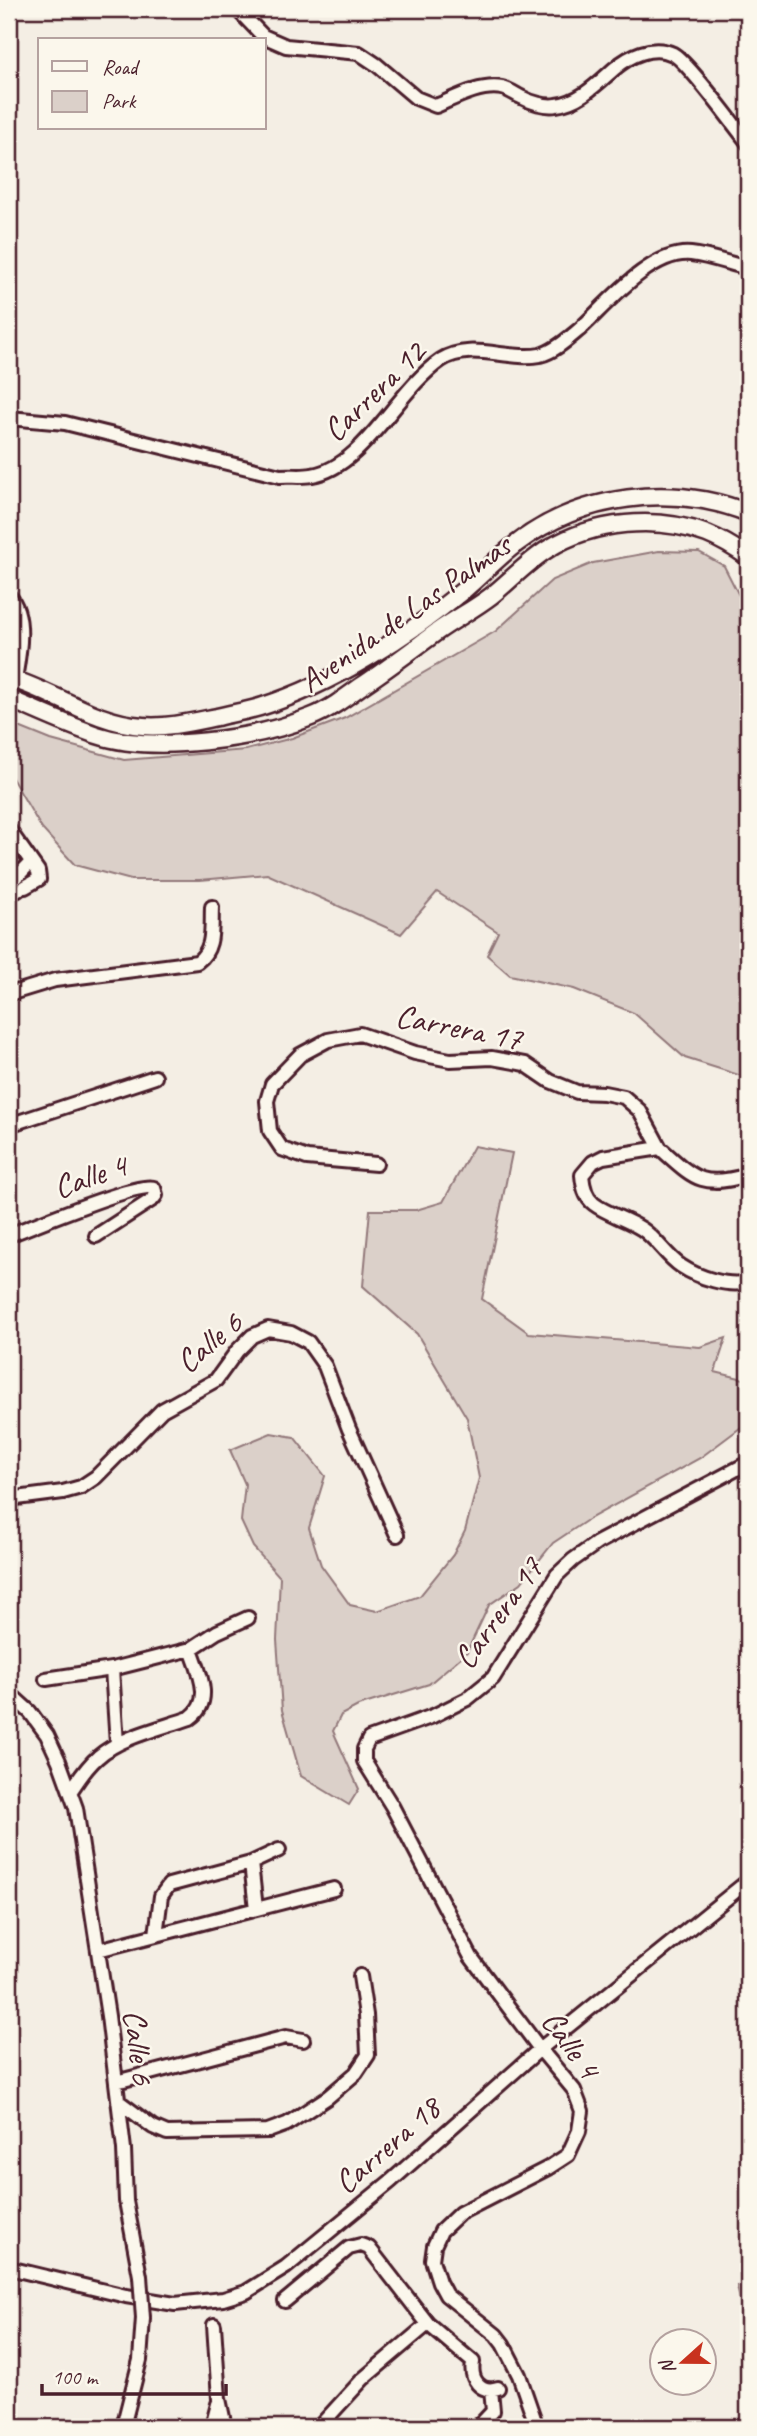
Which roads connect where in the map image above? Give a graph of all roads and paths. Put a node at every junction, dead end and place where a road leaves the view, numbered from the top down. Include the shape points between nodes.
1 (237, 9) edge
2 (748, 143) edge
3 (748, 268) edge
4 (9, 418) edge
5 (748, 513) edge
6 (748, 557) edge
7 (9, 596) edge
8 (12, 678) edge
9 (9, 699) edge
10 (9, 830) edge
11 (15, 886) edge
12 (212, 907) dead end
13 (9, 994) edge
14 (155, 1077) dead end
15 (9, 1125) edge
16 (660, 1148) junction
17 (376, 1164) dead end
18 (748, 1175) edge
19 (9, 1235) edge
20 (96, 1236) dead end
21 (748, 1282) edge
22 (748, 1463) edge
23 (9, 1499) edge
24 (397, 1535) dead end
25 (248, 1618) dead end
26 (191, 1649) junction
27 (112, 1669) junction
28 (46, 1679) dead end
29 (9, 1693) edge
30 (117, 1744) junction
31 (364, 1749) joint
32 (70, 1792) junction
33 (279, 1850) dead end
34 (251, 1863) junction
35 (748, 1881) edge
36 (334, 1889) dead end
37 (256, 1909) junction
38 (156, 1935) junction
39 (98, 1950) junction
40 (360, 1976) dead end
41 (303, 2040) dead end
42 (540, 2049) junction
43 (116, 2082) junction
44 (118, 2101) junction
45 (9, 2269) edge
46 (285, 2301) dead end
47 (214, 2325) dead end
48 (428, 2325) junction
49 (219, 2399) junction
50 (123, 2427) edge
51 (212, 2427) edge
52 (225, 2427) edge
53 (319, 2427) edge
54 (478, 2427) edge
55 (537, 2427) edge

1 - 2 street via 263,36 286,46 359,53 416,98 436,106 486,88 504,88 552,106 566,103 642,52 673,54
3 - 4 street, Carrera 12 via 690,254 670,256 643,271 567,340 541,355 466,351 444,358 425,372 354,454 313,475 280,476 65,423
5 - 8 main road, Avenida de Las Palmas via 669,496 636,497 563,516 517,543 465,589 347,670 262,707 180,725 143,726 109,720
6 - 9 main road, Avenida de Las Palmas via 691,529 638,522 590,530 537,556 489,597 336,704 290,725 256,733 173,742 116,740
7 - 8 street via 18,617 19,657
10 - 11 street via 31,862
12 - 13 street via 211,946 197,962 55,980
14 - 15 street
16 - 17 street, Carrera 17 via 640,1111 624,1097 576,1092 525,1064 492,1058 450,1060 360,1034 328,1040 300,1055 272,1084 267,1101 270,1131 282,1149 307,1158
16 - 18 street, Carrera 17 via 705,1181
16 - 21 street via 593,1161 582,1175 584,1191 593,1204 652,1236 680,1265 703,1277
19 - 20 street, Calle 4 via 98,1201 145,1186 154,1188 153,1199
22 - 31 street, Carrera 17 via 573,1560 557,1576 493,1678 467,1699 433,1716 369,1739
23 - 24 street, Calle 6 via 81,1487 162,1410 216,1380 252,1336 268,1329 308,1342 325,1366
25 - 26 street
26 - 27 street
26 - 30 street via 203,1686 199,1713
27 - 28 street
27 - 30 street
29 - 32 street, Calle 6 via 47,1735
30 - 32 street via 86,1769
31 - 42 street, Calle 4 via 364,1761 471,1957
32 - 39 street, Calle 6
33 - 34 street
34 - 37 street
34 - 38 street via 169,1885 160,1896
35 - 42 street, Carrera 18
36 - 37 street
37 - 38 street
38 - 39 street
39 - 43 street, Calle 6
40 - 44 street via 368,2055 356,2073 287,2124 268,2131 167,2133
41 - 43 street via 286,2037
42 - 45 street, Carrera 18 via 391,2181 286,2267 246,2292 175,2304
42 - 55 street, Calle 4 via 574,2090 582,2111 568,2155 460,2213 441,2231 432,2260 446,2295 496,2334 508,2350
43 - 44 street, Calle 6
44 - 50 street, Calle 6, bridge via 143,2318 140,2360
46 - 48 street via 349,2248 361,2245 369,2248
47 - 49 street
48 - 53 street via 363,2379
48 - 54 street via 478,2360 472,2375 475,2381 485,2389 495,2389 494,2411
49 - 51 street
49 - 52 street

